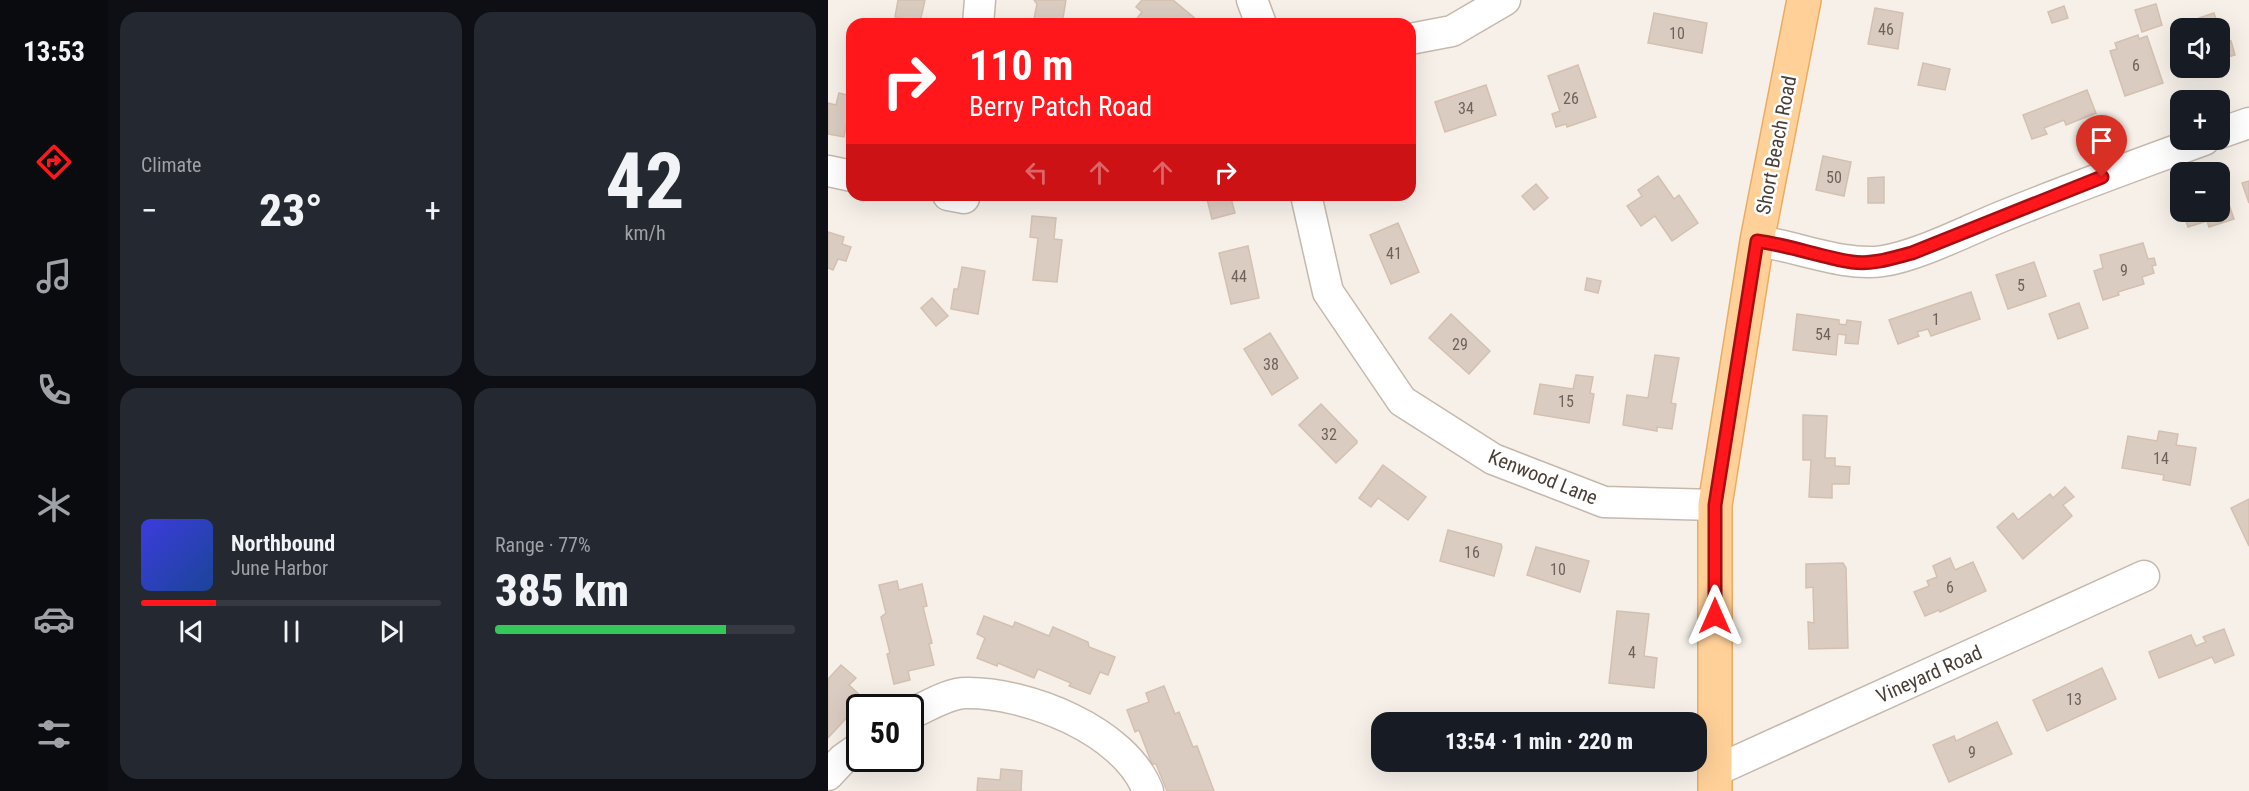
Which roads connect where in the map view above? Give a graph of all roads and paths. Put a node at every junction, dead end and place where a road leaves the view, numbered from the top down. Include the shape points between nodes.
1 (980, 0) edge
2 (1252, 0) edge
3 (1505, 0) edge
4 (1804, 0) edge
5 (978, 18) edge
6 (1259, 18) edge
7 (1416, 38) edge
8 (2249, 123) edge
9 (2230, 130) edge
10 (2177, 150) edge
11 (828, 171) edge
12 (846, 175) edge
13 (1307, 201) edge
14 (1757, 241) junction
15 (1715, 505) junction
16 (2144, 576) dead end
17 (924, 709) edge
18 (846, 757) edge
19 (828, 775) edge
20 (1715, 781) edge
21 (1148, 791) edge

1 - 5 street
2 - 6 street
3 - 7 street via 1452,31
4 - 14 main road, Short Beach Road
8 - 9 street
10 - 14 street via 1883,261 1854,262
11 - 12 street
13 - 15 street, Kenwood Lane via 1328,292 1402,402 1493,459 1604,502
14 - 15 main road, Short Beach Road
15 - 20 main road, Short Beach Road
16 - 20 street, Vineyard Road
17 - 21 street via 964,693 1024,701 1055,712 1109,743 1130,763
18 - 19 street

